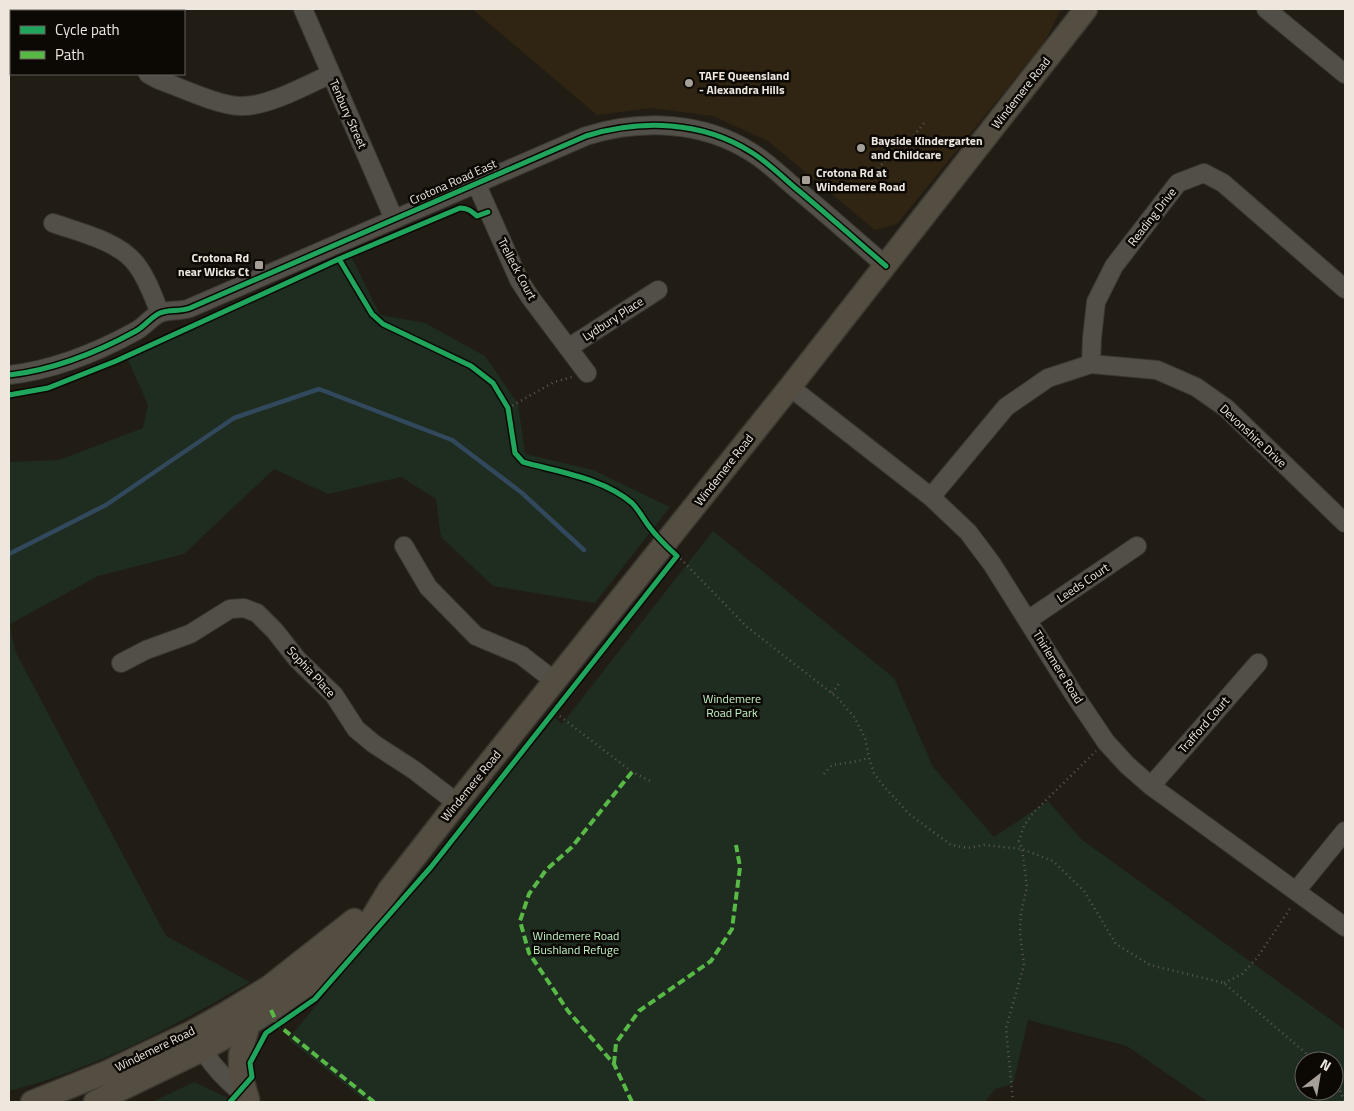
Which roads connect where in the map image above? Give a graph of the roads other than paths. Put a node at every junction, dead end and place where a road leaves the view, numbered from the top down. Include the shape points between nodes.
1 (304, 9) edge
2 (1086, 9) edge
3 (1096, 9) edge
4 (1266, 9) edge
5 (1057, 48) junction
6 (331, 74) junction
7 (1345, 74) edge
8 (150, 75) edge
9 (476, 183) junction
10 (394, 219) junction
11 (53, 224) dead end
12 (886, 266) junction
13 (1345, 288) edge
14 (658, 290) dead end
15 (160, 313) junction
16 (568, 348) junction
17 (1091, 364) junction
18 (587, 373) road end
19 (9, 375) edge
20 (790, 387) junction
21 (931, 497) junction
22 (1345, 523) edge
23 (404, 546) dead end
24 (1138, 546) dead end
25 (1028, 620) junction
26 (121, 663) dead end
27 (1258, 663) dead end
28 (556, 682) junction
29 (1150, 786) junction
30 (457, 803) junction
31 (1345, 831) edge
32 (389, 890) junction
33 (1296, 892) junction
34 (1345, 927) edge
35 (249, 1024) junction
36 (197, 1041) junction
37 (250, 1100) edge
38 (32, 1102) edge
39 (94, 1102) edge

1 - 6 street, Tenbury Street
2 - 5 main road, Windemere Road
3 - 5 main road, Windemere Road
4 - 7 street
5 - 12 main road, Windemere Road
6 - 8 street via 253,106 225,104
6 - 10 street, Tenbury Street
9 - 10 street, Crotona Road East
9 - 12 street, Crotona Road East via 600,132 638,125 674,125 712,135 751,152
9 - 16 street, Trelleck Court via 520,280
10 - 15 street, Crotona Road East via 190,308
11 - 15 street via 121,250 135,262
12 - 20 main road, Windemere Road
13 - 17 street, Reading Drive via 1223,183 1204,173 1178,182 1114,266 1096,302
14 - 16 street, Lydbury Place
15 - 19 street, Crotona Road East via 137,331 72,361
16 - 18 street, Trelleck Court
17 - 21 street, Devonshire Drive via 1048,378 1006,407
17 - 22 street, Devonshire Drive via 1157,370 1196,387 1226,408
20 - 21 street, Thirlemere Road
20 - 28 main road, Windemere Road
21 - 25 street, Thirlemere Road via 968,532
23 - 28 street via 428,587 476,636 520,655
24 - 25 street, Leeds Court
25 - 29 street, Thirlemere Road via 1106,742
26 - 30 street, Sophia Place via 190,634 230,609 244,608 257,613 334,695 356,729
27 - 29 street, Trafford Court
28 - 30 main road, Windemere Road
29 - 33 street, Thirlemere Road
30 - 32 main road, Windemere Road
31 - 33 street
32 - 35 main road, Windemere Road via 372,918 310,983
32 - 36 main road, Windemere Road
33 - 34 street, Thirlemere Road
35 - 36 main road, Windemere Road
35 - 37 main road via 240,1055 240,1072
36 - 37 street via 222,1076
36 - 38 main road, Windemere Road
36 - 39 main road, Windemere Road

